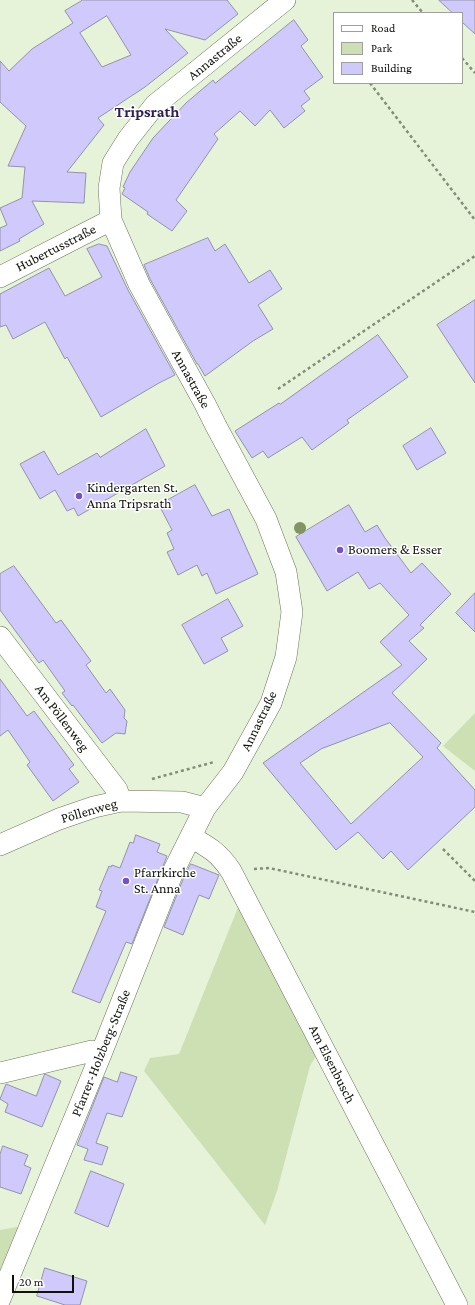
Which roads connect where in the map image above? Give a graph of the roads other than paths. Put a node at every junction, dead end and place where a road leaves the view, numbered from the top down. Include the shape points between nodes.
1 (282, 1) edge
2 (112, 220) junction
3 (0, 277) edge
4 (0, 637) edge
5 (119, 795) junction
6 (205, 808) junction
7 (191, 837) junction
8 (0, 844) edge
9 (101, 1054) junction
10 (0, 1073) edge
11 (0, 1298) edge
12 (457, 1305) edge

1 - 2 street, Annastraße via 155,105 128,139 113,163 109,188
2 - 3 street, Hubertusstraße
2 - 6 street, Annastraße via 139,284 266,518 286,572 292,612 286,657 271,703 233,772
4 - 5 street, Am Pöllenweg
5 - 6 street, Pöllenweg via 182,802
5 - 8 street, Pöllenweg
6 - 7 street, Pfarrer-Holzberg-Straße
7 - 9 street, Pfarrer-Holzberg-Straße via 173,872
7 - 12 street, Am Elsenbusch via 211,848 231,871
9 - 10 street via 92,1051
9 - 11 street, Pfarrer-Holzberg-Straße

